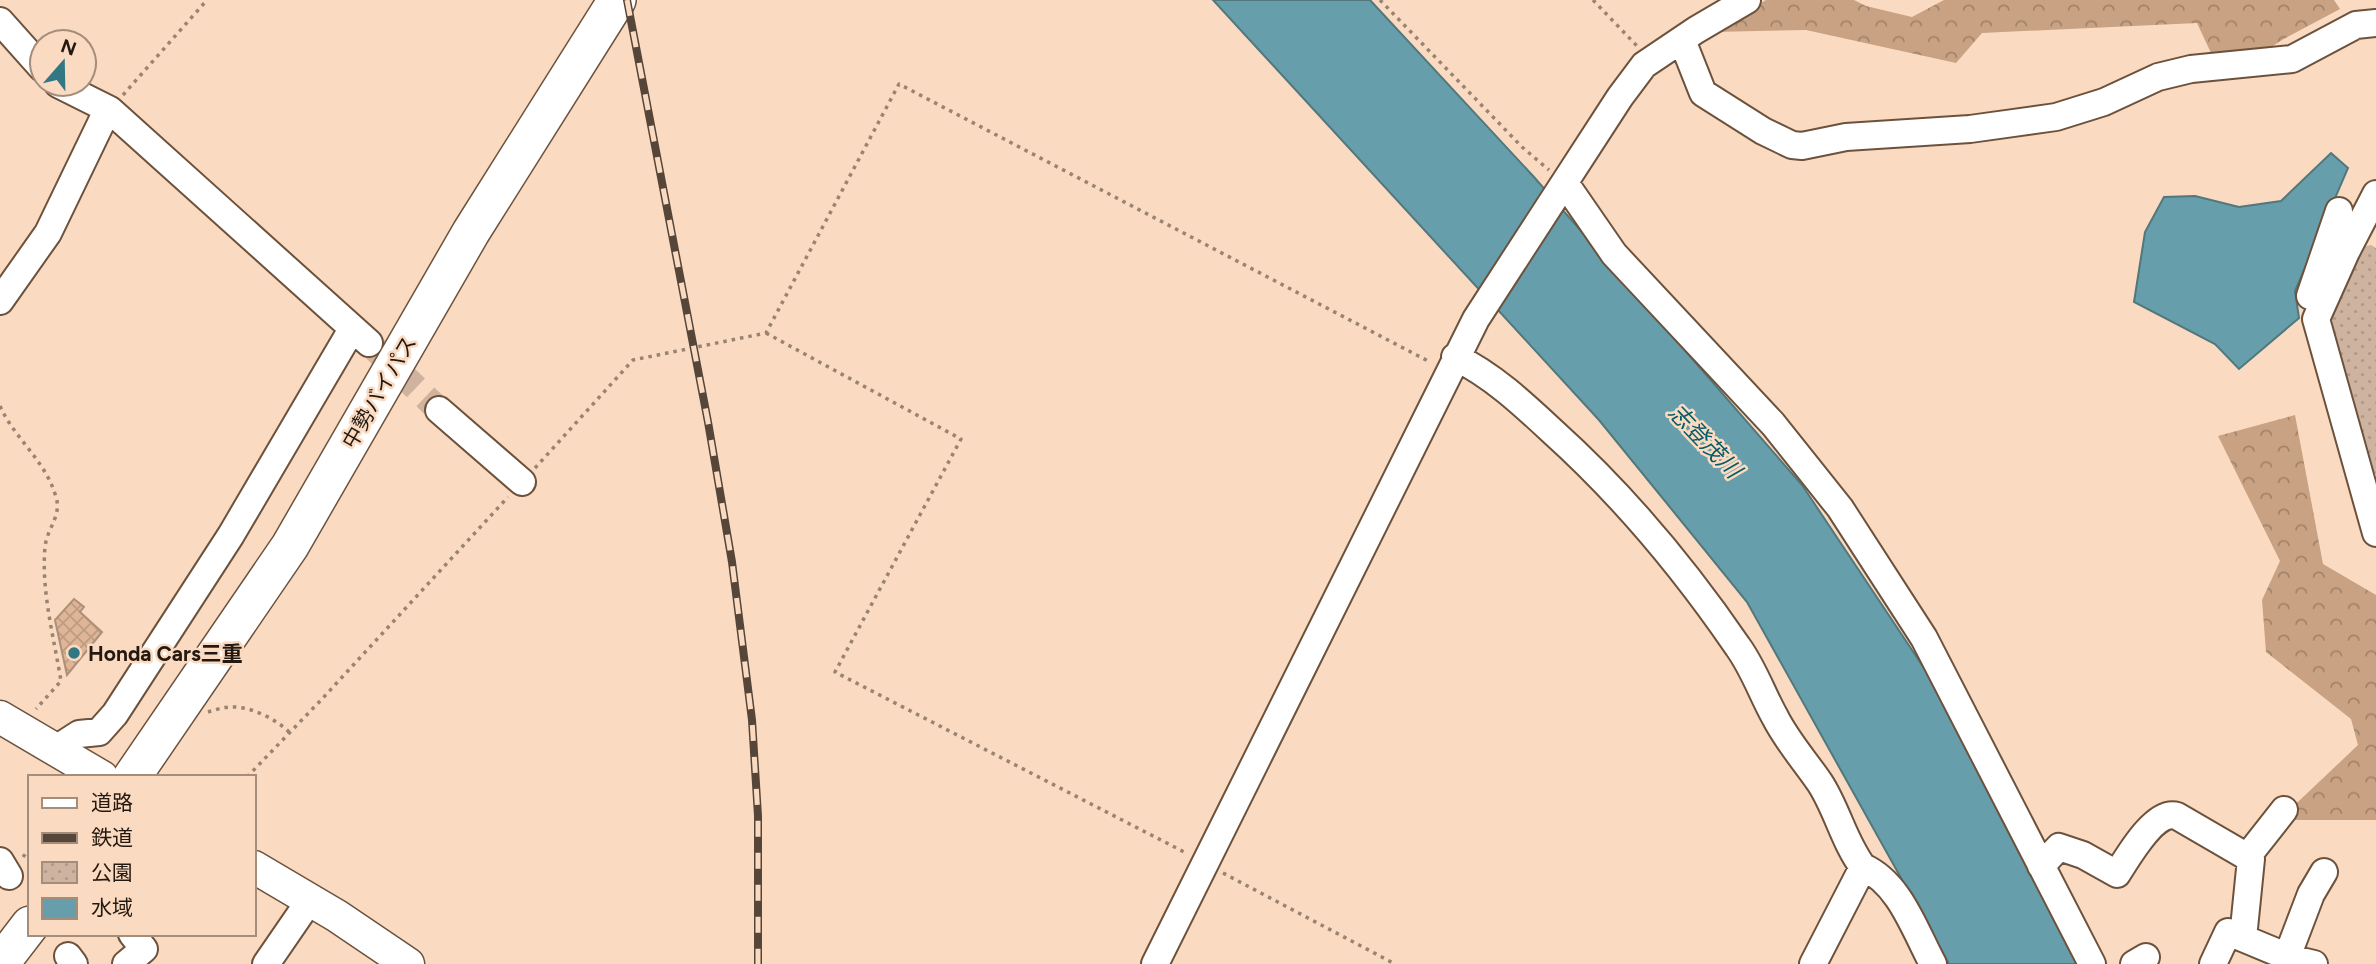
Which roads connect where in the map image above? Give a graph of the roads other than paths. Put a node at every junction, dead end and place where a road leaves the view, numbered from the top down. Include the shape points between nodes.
1 (617, 0) edge
2 (1747, 0) edge
3 (0, 20) edge
4 (2376, 23) edge
5 (1682, 40) junction
6 (28, 52) edge
7 (86, 98) edge
8 (110, 110) junction
9 (1562, 187) junction
10 (2376, 194) edge
11 (2339, 211) dead end
12 (2368, 234) edge
13 (0, 300) edge
14 (2316, 319) junction
15 (1452, 364) junction
16 (439, 410) tunnel mouth
17 (522, 482) road end
18 (2371, 489) edge
19 (2376, 533) edge
20 (14, 717) edge
21 (57, 752) junction
22 (98, 775) edge
23 (133, 775) edge
24 (2284, 810) dead end
25 (2247, 857) junction
26 (2041, 866) junction
27 (1863, 867) junction
28 (256, 868) edge
29 (2324, 872) dead end
30 (310, 900) junction
31 (27, 929) edge
32 (2235, 935) junction
33 (134, 936) edge
34 (2296, 961) edge
35 (1, 963) edge
36 (126, 964) edge
37 (266, 964) edge
38 (408, 964) edge
39 (1154, 964) edge
40 (1813, 964) edge
41 (1933, 964) edge
42 (2092, 964) edge
43 (2213, 964) edge

1 - 23 highway, 中勢バイパス via 491,199 290,546
2 - 5 street
3 - 6 street
4 - 5 street via 2356,25 2292,59 2191,69 2158,77 2104,102 2056,117 1970,129 1846,137 1802,146 1763,131 1703,93
5 - 9 street via 1644,65
7 - 8 street
8 - 13 street via 48,233
8 - 21 street via 361,336 116,714 99,732 79,734
9 - 15 street
9 - 26 street via 1614,254 1773,424 1840,508 1924,638
10 - 12 street
11 - 14 street via 2308,301
12 - 14 street via 2346,252
14 - 18 street
15 - 27 street via 1473,366 1508,391 1585,460 1651,530 1739,648 1775,718 1822,785
15 - 39 street
16 - 17 street
18 - 19 street
20 - 21 main road
21 - 22 main road
24 - 25 street
25 - 26 street via 2171,814 2163,816 2144,836 2117,874 2059,846
25 - 32 street via 2251,859
26 - 42 street
27 - 40 street
27 - 41 street via 1893,890
28 - 30 main road
29 - 34 street via 2311,894
30 - 37 street
30 - 38 main road
31 - 35 highway
32 - 34 street
32 - 43 street
33 - 36 street via 144,949

